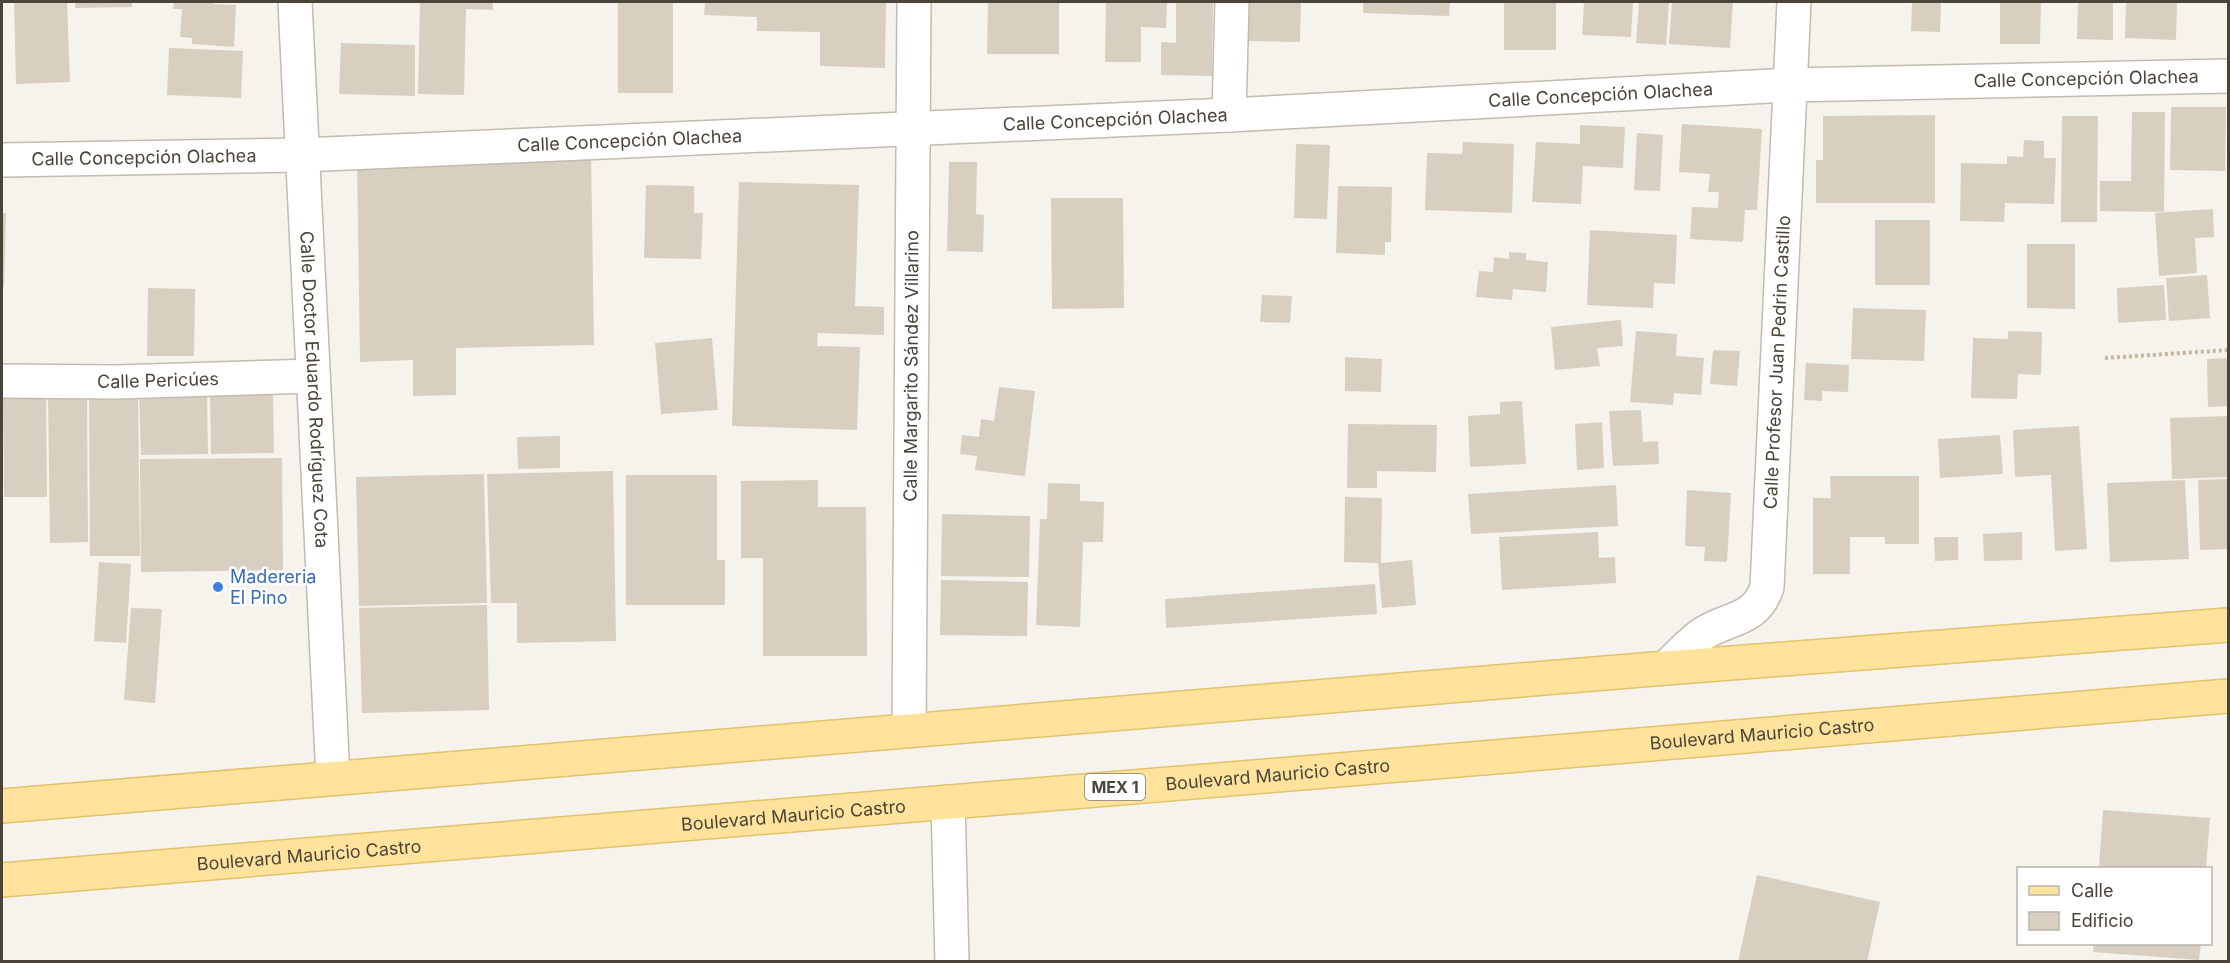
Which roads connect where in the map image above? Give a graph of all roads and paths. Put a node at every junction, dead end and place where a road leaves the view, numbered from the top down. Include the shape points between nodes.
1 (295, 2) edge
2 (914, 2) edge
3 (1232, 2) edge
4 (1794, 2) edge
5 (2229, 76) edge
6 (1790, 85) junction
7 (1229, 115) junction
8 (915, 127) junction
9 (302, 155) junction
10 (2, 160) edge
11 (2229, 350) edge
12 (2105, 358) dead end
13 (313, 376) junction
14 (2, 381) edge
15 (2229, 625) edge
16 (1666, 668) junction
17 (2229, 696) edge
18 (909, 730) junction
19 (333, 778) junction
20 (948, 802) junction
21 (2, 806) edge
22 (2, 880) edge
23 (951, 962) edge

1 - 9 street, Calle Doctor Eduardo Rodríguez Cota
2 - 8 street, Calle Margarito Sández Villarino
3 - 7 street
4 - 6 street, Calle Profesor Juan Pedrin Castillo
5 - 6 street, Calle Concepción Olachea
6 - 7 street, Calle Concepción Olachea
6 - 16 street, Calle Profesor Juan Pedrin Castillo via 1767,586 1762,603 1702,634
7 - 8 street, Calle Concepción Olachea
8 - 9 street, Calle Concepción Olachea
8 - 18 street, Calle Margarito Sández Villarino
9 - 10 street, Calle Concepción Olachea
9 - 13 street, Calle Doctor Eduardo Rodríguez Cota
11 - 12 path
13 - 14 street, Calle Pericúes
13 - 19 street, Calle Doctor Eduardo Rodríguez Cota
15 - 16 main road
16 - 18 main road
17 - 20 main road, Boulevard Mauricio Castro / MEX 1
18 - 19 main road
19 - 21 main road
20 - 22 main road, Boulevard Mauricio Castro / MEX 1
20 - 23 street

